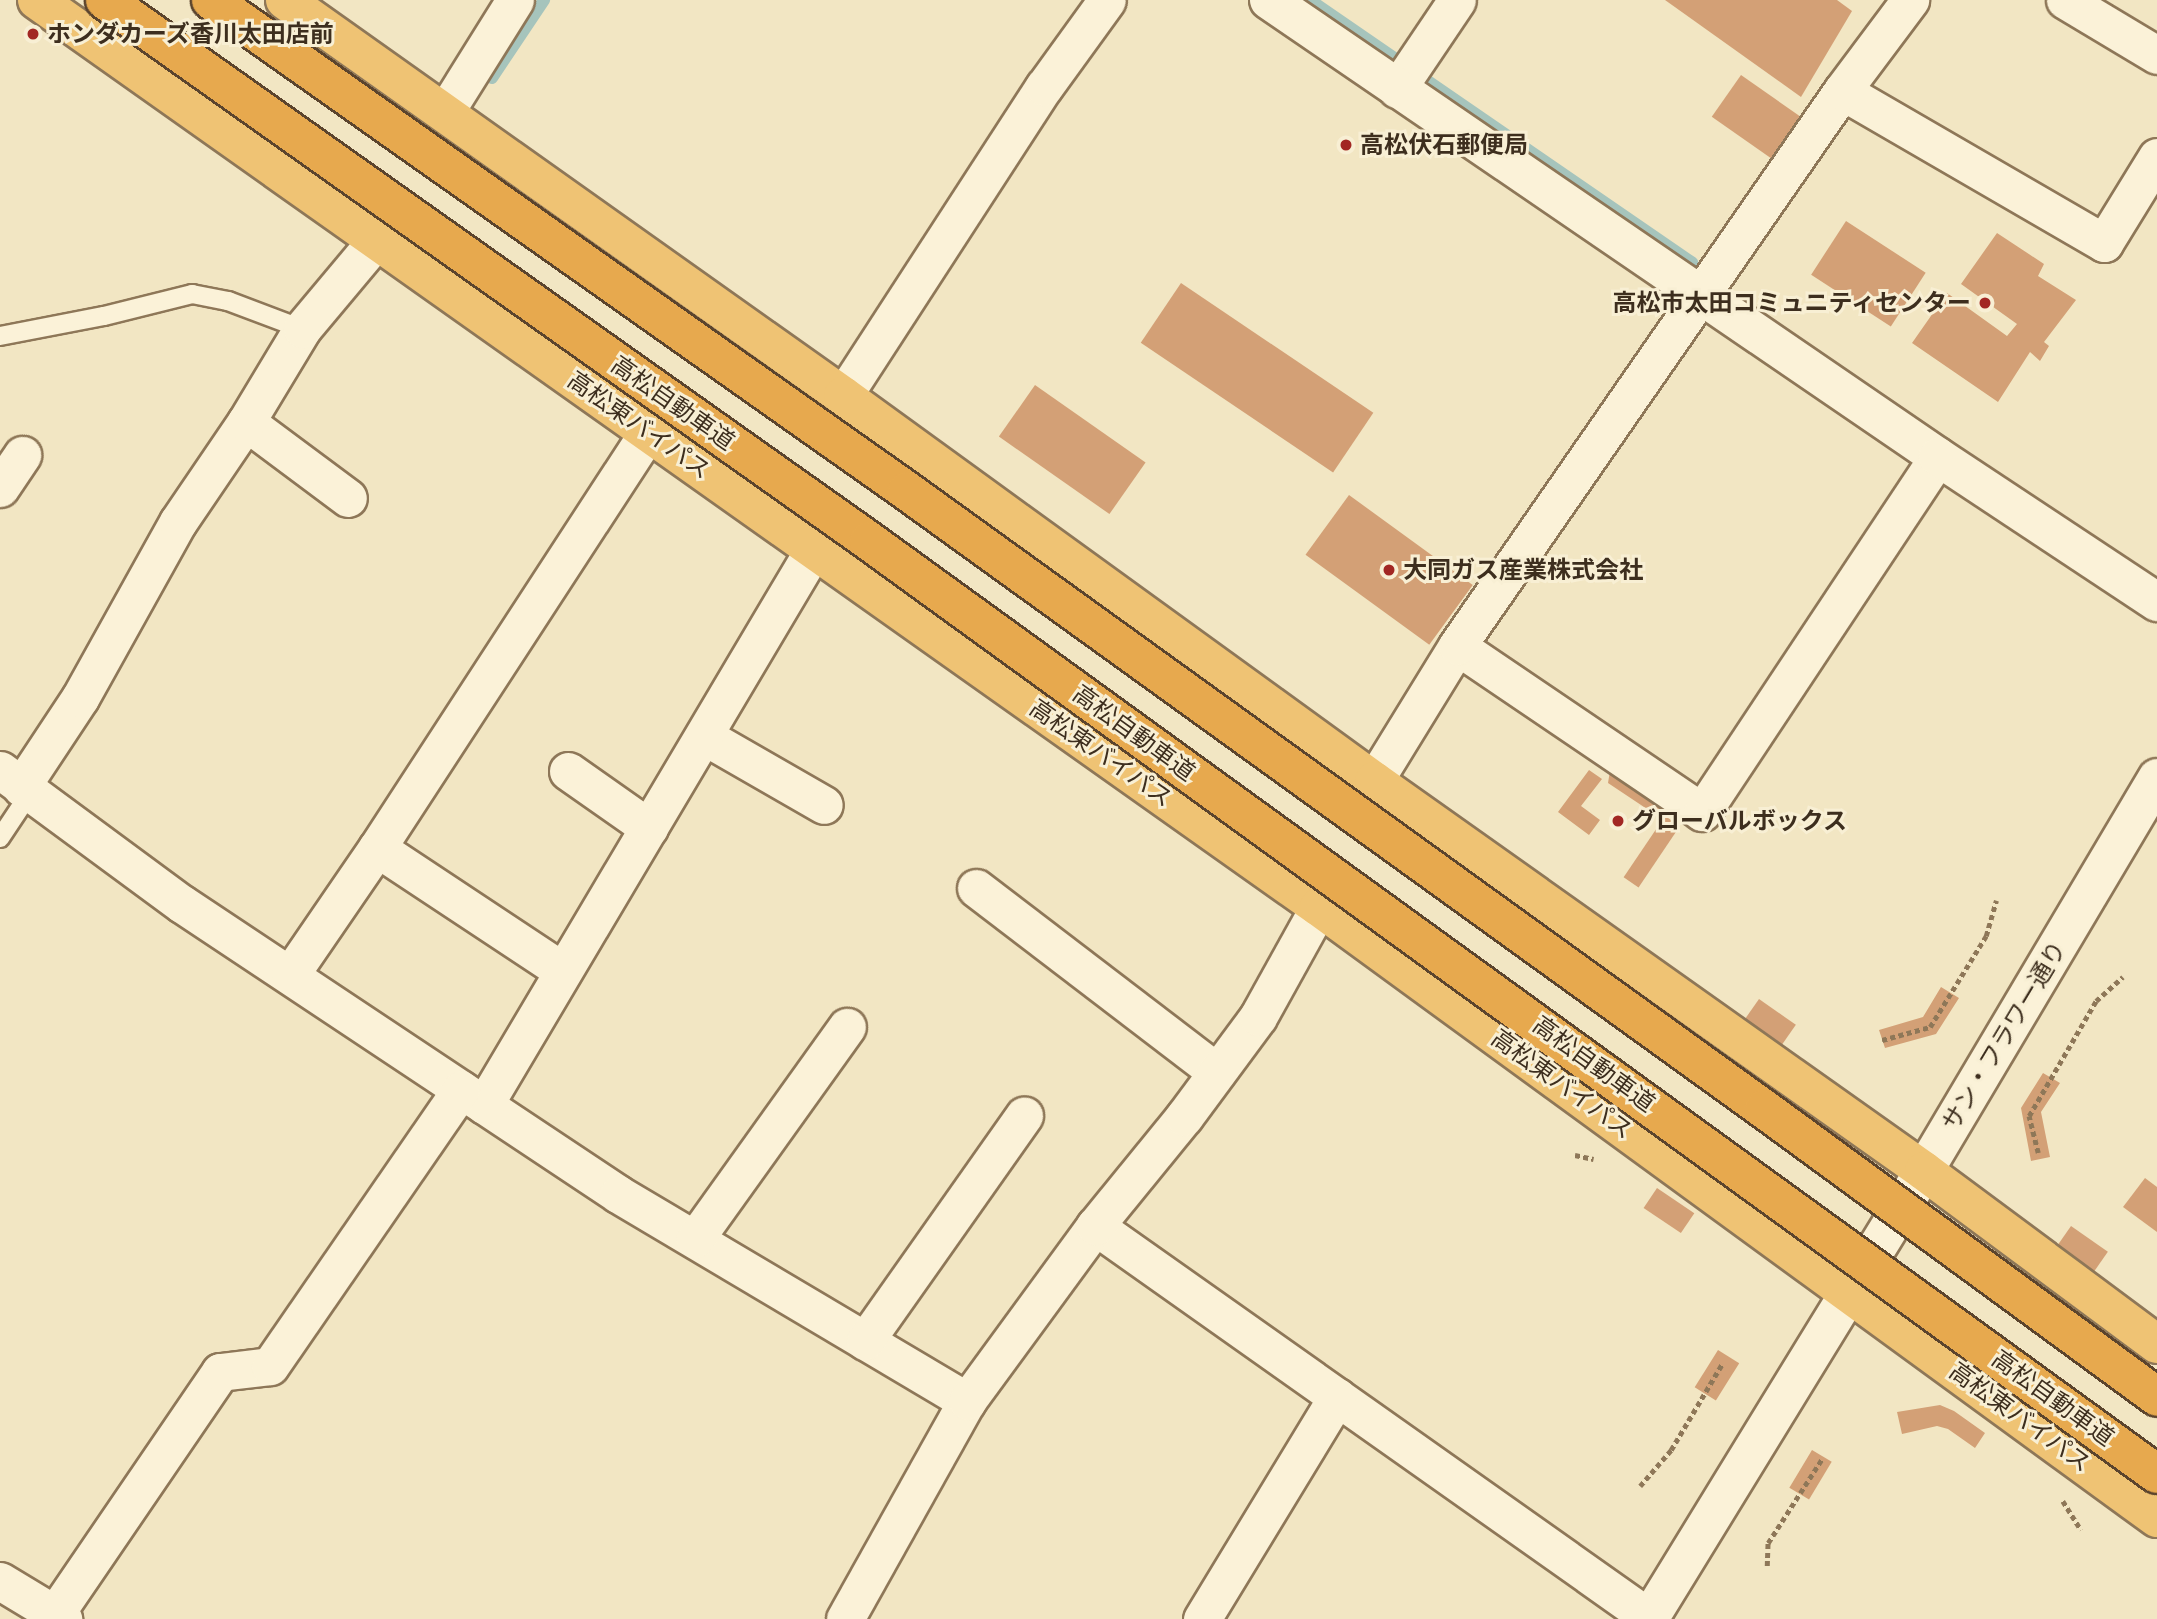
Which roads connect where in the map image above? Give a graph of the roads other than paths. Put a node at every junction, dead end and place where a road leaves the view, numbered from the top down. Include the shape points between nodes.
1 (37, 0) edge
2 (105, 0) edge
3 (211, 0) edge
4 (285, 0) edge
5 (514, 0) edge
6 (1107, 0) edge
7 (1269, 0) edge
8 (1457, 0) edge
9 (1910, 0) edge
10 (2065, 0) edge
11 (2157, 55) edge
12 (1397, 89) junction
13 (1842, 91) junction
14 (444, 112) junction
15 (2157, 157) edge
16 (377, 238) junction
17 (1701, 296) junction
18 (303, 329) junction
19 (0, 336) edge
20 (843, 396) junction
21 (246, 422) junction
22 (649, 432) junction
23 (22, 455) dead end
24 (1938, 457) junction
25 (0, 488) edge
26 (348, 498) dead end
27 (814, 549) junction
28 (2157, 602) edge
29 (1457, 646) junction
30 (704, 736) junction
31 (568, 771) dead end
32 (2157, 778) edge
33 (1374, 781) junction
34 (17, 784) edge
35 (824, 805) dead end
36 (649, 828) junction
37 (0, 838) edge
38 (377, 848) junction
39 (976, 888) dead end
40 (1318, 907) junction
41 (563, 971) junction
42 (290, 975) junction
43 (847, 1027) dead end
44 (1217, 1072) junction
45 (472, 1097) junction
46 (1024, 1116) dead end
47 (1924, 1171) junction
48 (1095, 1226) junction
49 (695, 1239) junction
50 (1849, 1292) junction
51 (865, 1341) junction
52 (2157, 1343) edge
53 (1337, 1397) junction
54 (2157, 1397) edge
55 (967, 1401) junction
56 (2157, 1474) edge
57 (2157, 1518) edge
58 (0, 1581) edge
59 (42, 1613) edge
60 (845, 1619) edge
61 (1202, 1619) edge
62 (1650, 1619) edge

1 - 16 highway, 高松東バイパス
2 - 56 highway, 高松自動車道, bridge via 869,541
3 - 54 highway, bridge via 907,491
4 - 14 highway
5 - 14 street
6 - 20 street via 1044,87
7 - 12 street
8 - 12 street
9 - 13 street
10 - 11 street
12 - 17 street
13 - 15 street via 2104,243
13 - 17 street
14 - 20 highway
16 - 18 street
16 - 22 highway, 高松東バイパス
17 - 24 street
17 - 29 street
18 - 19 lane via 228,301 192,294
18 - 21 street
20 - 33 highway
21 - 26 street
21 - 34 street via 178,522 80,698
22 - 27 highway, 高松東バイパス
22 - 38 street
23 - 25 street
24 - 28 street
24 - 29 street via 1702,812
27 - 30 street
27 - 40 highway, 高松東バイパス
29 - 33 street
30 - 35 street
30 - 36 street
31 - 36 street
32 - 47 street, サン・フラワー通り
33 - 47 highway
34 - 37 lane
34 - 42 street via 182,904
36 - 41 street
38 - 41 street
38 - 42 street
39 - 44 street
40 - 44 street via 1258,1017
40 - 50 highway, 高松東バイパス
41 - 45 street
42 - 45 street
43 - 49 street
44 - 48 street
45 - 49 street
45 - 59 street via 270,1366 220,1371
46 - 51 street
47 - 50 street, サン・フラワー通り
47 - 52 highway
48 - 53 street
48 - 55 street
49 - 51 street
50 - 57 highway, 高松東バイパス
50 - 62 street, サン・フラワー通り
51 - 55 street
53 - 61 street
53 - 62 street
55 - 60 street
58 - 59 street

